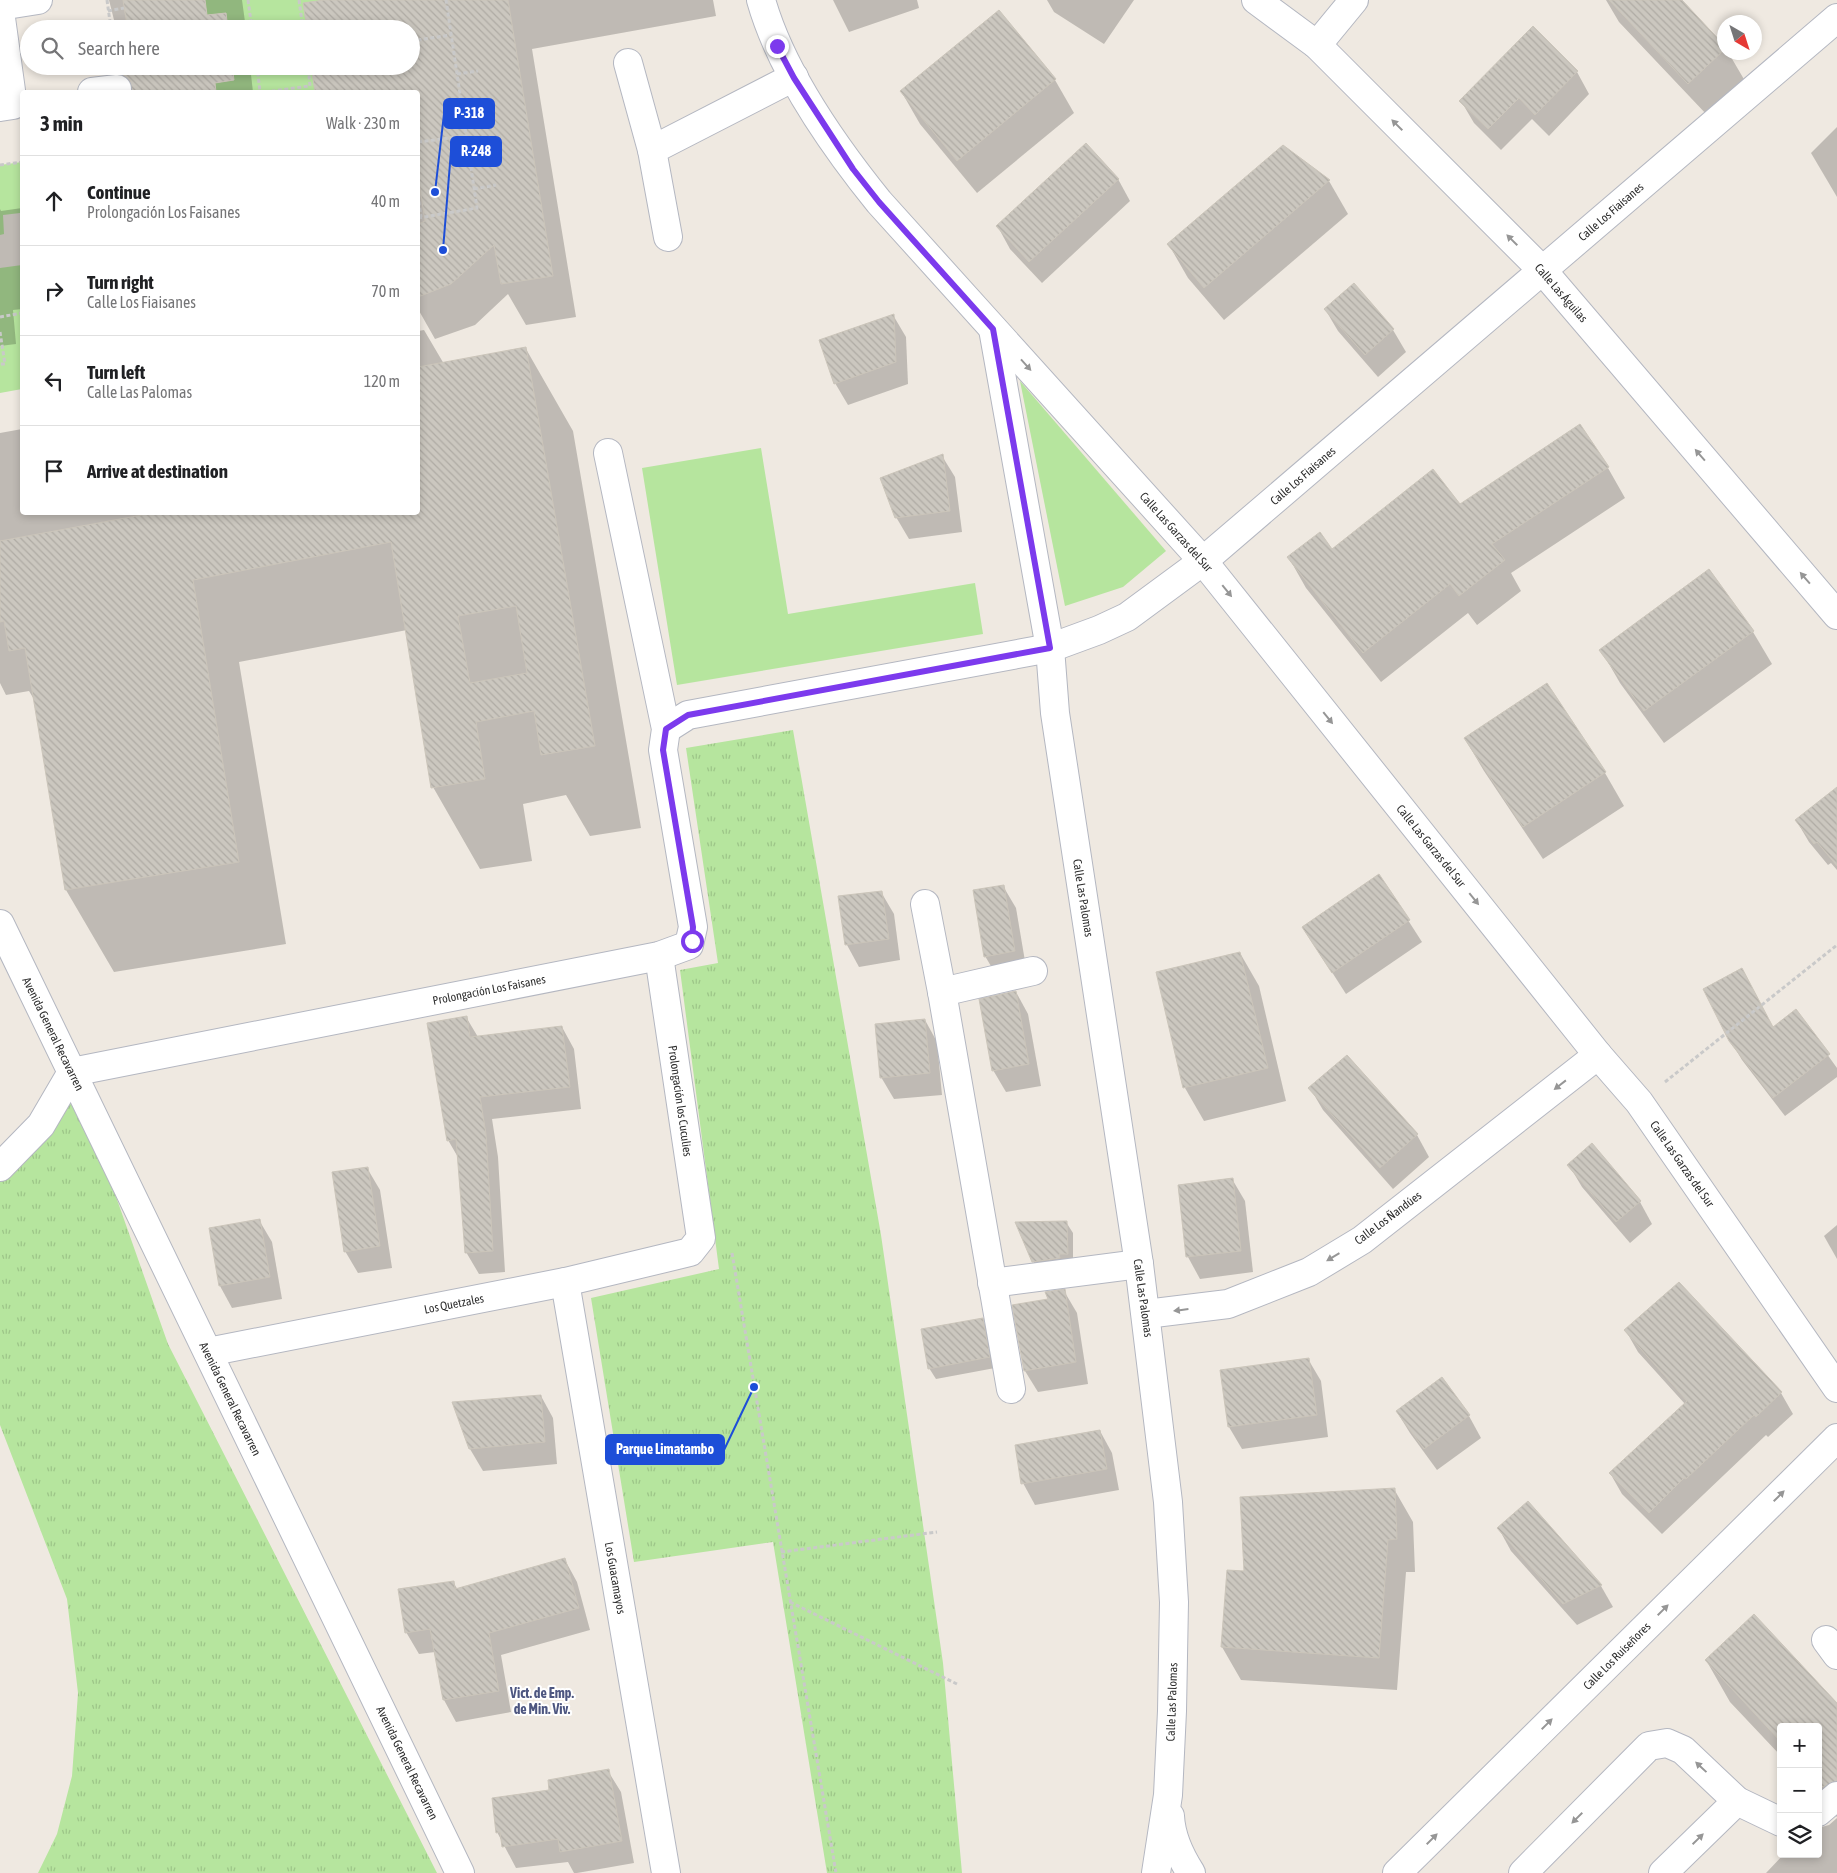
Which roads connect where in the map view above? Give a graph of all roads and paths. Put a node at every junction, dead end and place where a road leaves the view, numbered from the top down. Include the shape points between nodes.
1 (38, 0) edge
2 (107, 0) edge
3 (248, 0) edge
4 (299, 0) edge
5 (446, 0) edge
6 (761, 0) edge
7 (1256, 0) edge
8 (1354, 0) edge
9 (0, 6) edge
10 (124, 8) dead end
11 (0, 11) edge
12 (108, 11) junction
13 (1837, 18) edge
14 (110, 20) edge
15 (251, 20) edge
16 (302, 20) edge
17 (451, 35) junction
18 (420, 40) edge
19 (1317, 45) junction
20 (628, 63) dead end
21 (478, 70) dead end
22 (457, 74) junction
23 (258, 75) edge
24 (309, 75) edge
25 (794, 78) junction
26 (260, 90) edge
27 (280, 90) edge
28 (12, 105) edge
29 (466, 136) junction
30 (420, 142) edge
31 (652, 150) junction
32 (20, 162) edge
33 (0, 165) edge
34 (496, 185) dead end
35 (474, 189) junction
36 (420, 217) edge
37 (668, 237) dead end
38 (1543, 271) junction
39 (20, 313) edge
40 (0, 317) edge
41 (993, 329) junction
42 (0, 332) edge
43 (0, 364) edge
44 (608, 453) dead end
45 (1204, 562) junction
46 (1837, 615) edge
47 (1050, 648) junction
48 (666, 729) junction
49 (925, 904) dead end
50 (0, 924) edge
51 (1837, 945) edge
52 (659, 956) junction
53 (1032, 971) dead end
54 (942, 992) junction
55 (1598, 1055) junction
56 (72, 1072) junction
57 (1639, 1102) junction
58 (0, 1167) edge
59 (697, 1245) joint
60 (732, 1251) dead end
61 (1139, 1264) junction
62 (564, 1282) junction
63 (992, 1283) junction
64 (1146, 1314) junction
65 (208, 1352) junction
66 (1837, 1388) edge
67 (1011, 1389) dead end
68 (1837, 1438) edge
69 (937, 1532) dead end
70 (782, 1552) junction
71 (790, 1602) junction
72 (959, 1684) dead end
73 (1168, 1795) junction
74 (1837, 1796) edge
75 (1737, 1800) junction
76 (1822, 1809) edge
77 (1777, 1820) edge
78 (460, 1873) edge
79 (666, 1873) edge
80 (836, 1873) edge
81 (1156, 1873) edge
82 (1191, 1873) edge
83 (1397, 1873) edge
84 (1523, 1873) edge
85 (1663, 1873) edge

1 - 9 street
2 - 12 path
3 - 15 path
4 - 16 path
5 - 17 path
6 - 25 street via 777,46
7 - 19 street, Calle Las Águilas
8 - 19 street
10 - 12 path
11 - 28 street
12 - 14 path
13 - 38 street, Calle Los Fiaisanes
17 - 18 path
17 - 22 path
38 -> 19 street, Calle Las Águilas
20 - 31 street
21 - 22 path
22 - 29 path
23 - 26 path
24 - 27 path via 310,86
25 - 31 street
25 - 41 street via 853,169 879,202
29 - 30 path
29 - 35 path
31 - 37 street
32 - 33 path
34 - 35 path
35 - 36 path via 477,208
38 - 45 street, Calle Los Fiaisanes
46 -> 38 street, Calle Las Águilas
39 - 40 path
41 -> 45 street, Calle Las Garzas del Sur
41 - 47 street, Calle Las Palomas
42 - 43 path via 5,364
44 - 48 street, Prolongación Los Faisanes
45 - 47 street, Calle Los Fiaisanes via 1127,617
45 -> 55 street, Calle Las Garzas del Sur
47 - 48 street, Calle Los Fiaisanes via 688,715
47 - 61 street, Calle Las Palomas via 1055,713
48 - 52 street, Prolongación Los Faisanes via 663,750 693,935 689,945
49 - 54 street
50 - 56 street, Avenida General Recavarren
51 - 57 path
52 - 56 street, Prolongación Los Faisanes
52 - 59 street, Prolongación los Cuculies via 700,1238
53 - 54 street
54 - 63 street
55 - 57 street, Calle Las Garzas del Sur
55 -> 64 street, Calle Los Ñandúes via 1362,1240 1308,1272 1228,1304
56 - 58 street via 41,1124
56 - 65 street, Avenida General Recavarren
57 - 66 street, Calle Las Garzas del Sur
59 - 62 street, Los Quetzales via 690,1252
60 - 70 path
61 - 63 street
61 - 64 street, Calle Las Palomas
62 - 65 street, Los Quetzales
62 - 79 street, Los Guacamayos
63 - 67 street
64 - 73 street, Calle Las Palomas via 1168,1502 1174,1602
65 - 78 street, Avenida General Recavarren
83 -> 68 street, Calle Los Ruiseñores
69 - 70 path
70 - 71 path
71 - 72 path
71 - 80 path
73 - 81 street, Calle Las Palomas
73 - 82 street via 1170,1827
74 - 76 street
75 - 77 street
75 -> 84 street via 1683,1750 1667,1743 1648,1746
85 -> 75 street

